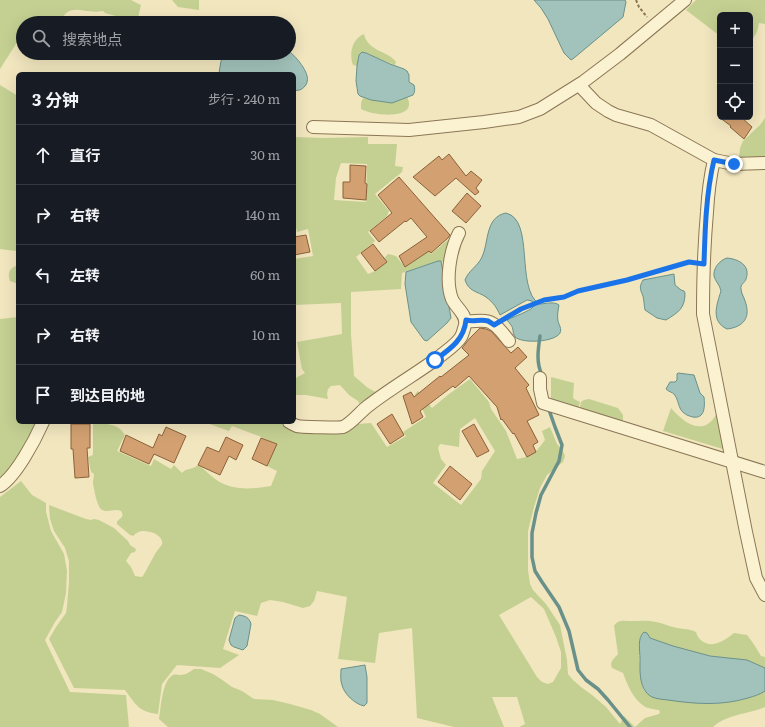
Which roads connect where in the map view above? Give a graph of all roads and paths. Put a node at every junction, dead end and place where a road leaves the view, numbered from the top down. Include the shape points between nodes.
1 (636, 0) edge
2 (685, 0) edge
3 (655, 25) junction
4 (579, 85) junction
5 (313, 127) dead end
6 (714, 160) junction
7 (765, 163) edge
8 (459, 233) dead end
9 (704, 264) junction
10 (466, 320) junction
11 (494, 325) junction
12 (509, 341) dead end
13 (540, 378) dead end
14 (41, 424) edge
15 (293, 424) edge
16 (732, 462) junction
17 (765, 472) edge
18 (0, 486) edge
19 (765, 595) edge

1 - 3 path via 644,14
2 - 3 street
3 - 4 street
4 - 5 street via 540,109 519,117 409,130
4 - 6 street via 596,103 608,111 651,125
6 - 7 street via 734,164
6 - 9 street via 705,226
8 - 10 street via 450,263 449,286 450,294
9 - 11 path via 689,262 578,291 564,297 544,300 521,309
9 - 16 street via 703,314
10 - 11 street via 488,321
10 - 15 street via 462,336 446,351 367,406 342,427
11 - 12 street
13 - 16 street via 543,403
14 - 18 street via 14,473
16 - 17 street
16 - 19 street via 756,578

